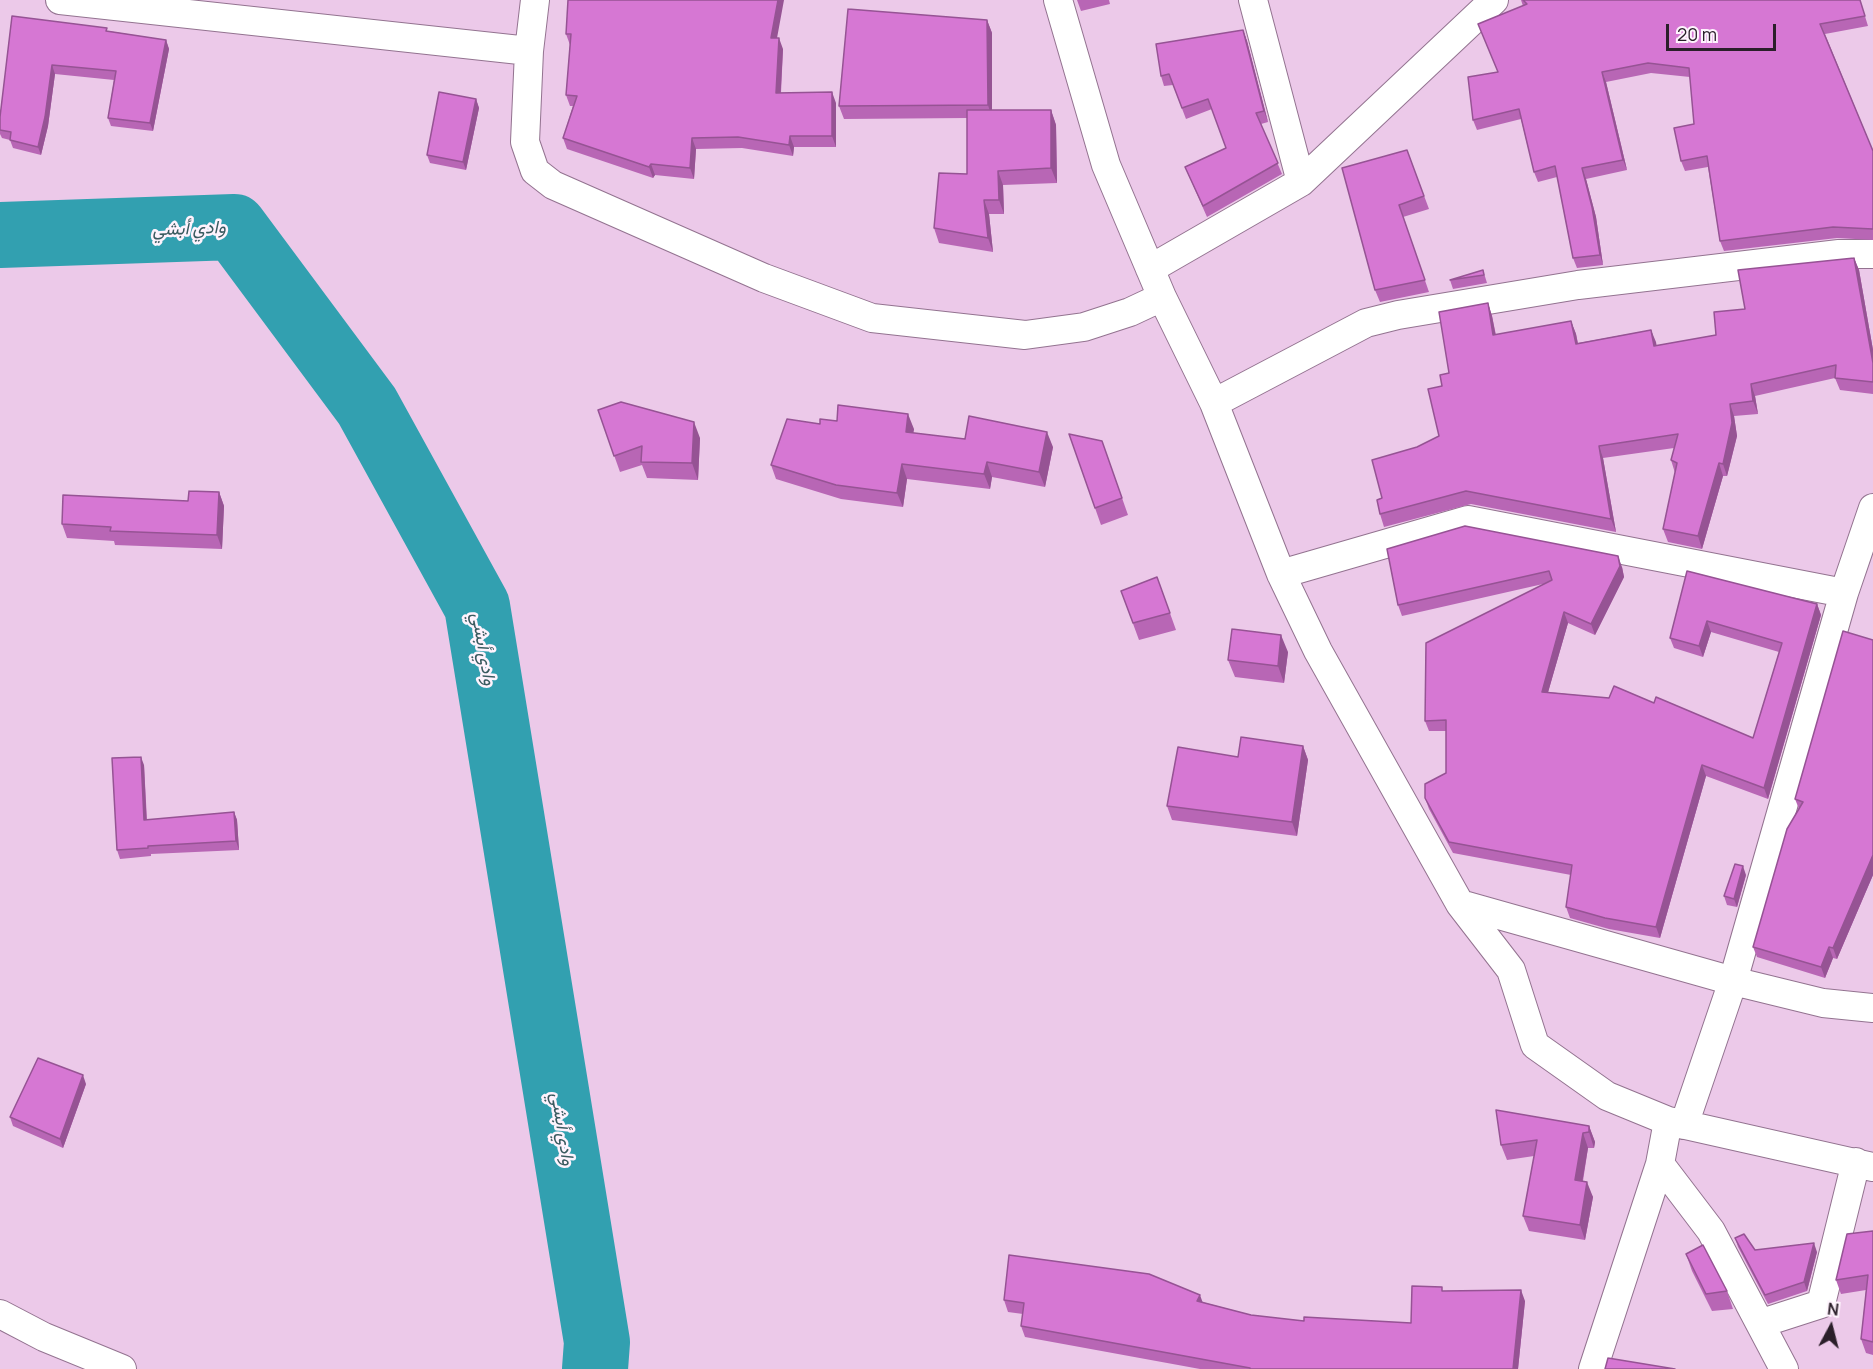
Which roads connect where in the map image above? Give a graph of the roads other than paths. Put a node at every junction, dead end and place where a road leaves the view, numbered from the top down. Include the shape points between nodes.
1 (60, 0) edge
2 (536, 0) edge
3 (1058, 0) edge
4 (1253, 0) edge
5 (1494, 0) edge
6 (529, 51) junction
7 (1301, 182) junction
8 (1873, 254) edge
9 (1150, 269) junction
10 (1162, 297) junction
11 (1214, 403) junction
12 (1873, 508) edge
13 (1281, 574) junction
14 (1844, 593) junction
15 (1460, 904) junction
16 (1733, 981) junction
17 (1873, 1008) edge
18 (1676, 1123) junction
19 (1660, 1164) junction
20 (1864, 1165) edge
21 (0, 1314) edge
22 (1762, 1323) junction
23 (122, 1369) edge
24 (1593, 1369) edge
25 (1784, 1369) edge

1 - 6 street
2 - 6 street
3 - 9 street via 1106,165
4 - 7 street
5 - 7 street
6 - 10 street via 525,142 536,171 553,185 764,278 872,318 1025,335 1084,327
7 - 9 street
8 - 11 street via 1839,254 1600,282 1398,315 1366,323
9 - 10 street
10 - 11 street
11 - 13 street
12 - 14 street
13 - 14 street via 1468,520
13 - 15 street via 1318,651
14 - 16 street
15 - 16 street
15 - 18 street via 1511,970 1535,1045 1607,1096
16 - 17 street via 1823,1003
16 - 18 street
18 - 19 street
18 - 20 street
19 - 22 street via 1711,1232
19 - 24 street
20 - 22 street via 1821,1304
21 - 23 street
22 - 25 street

